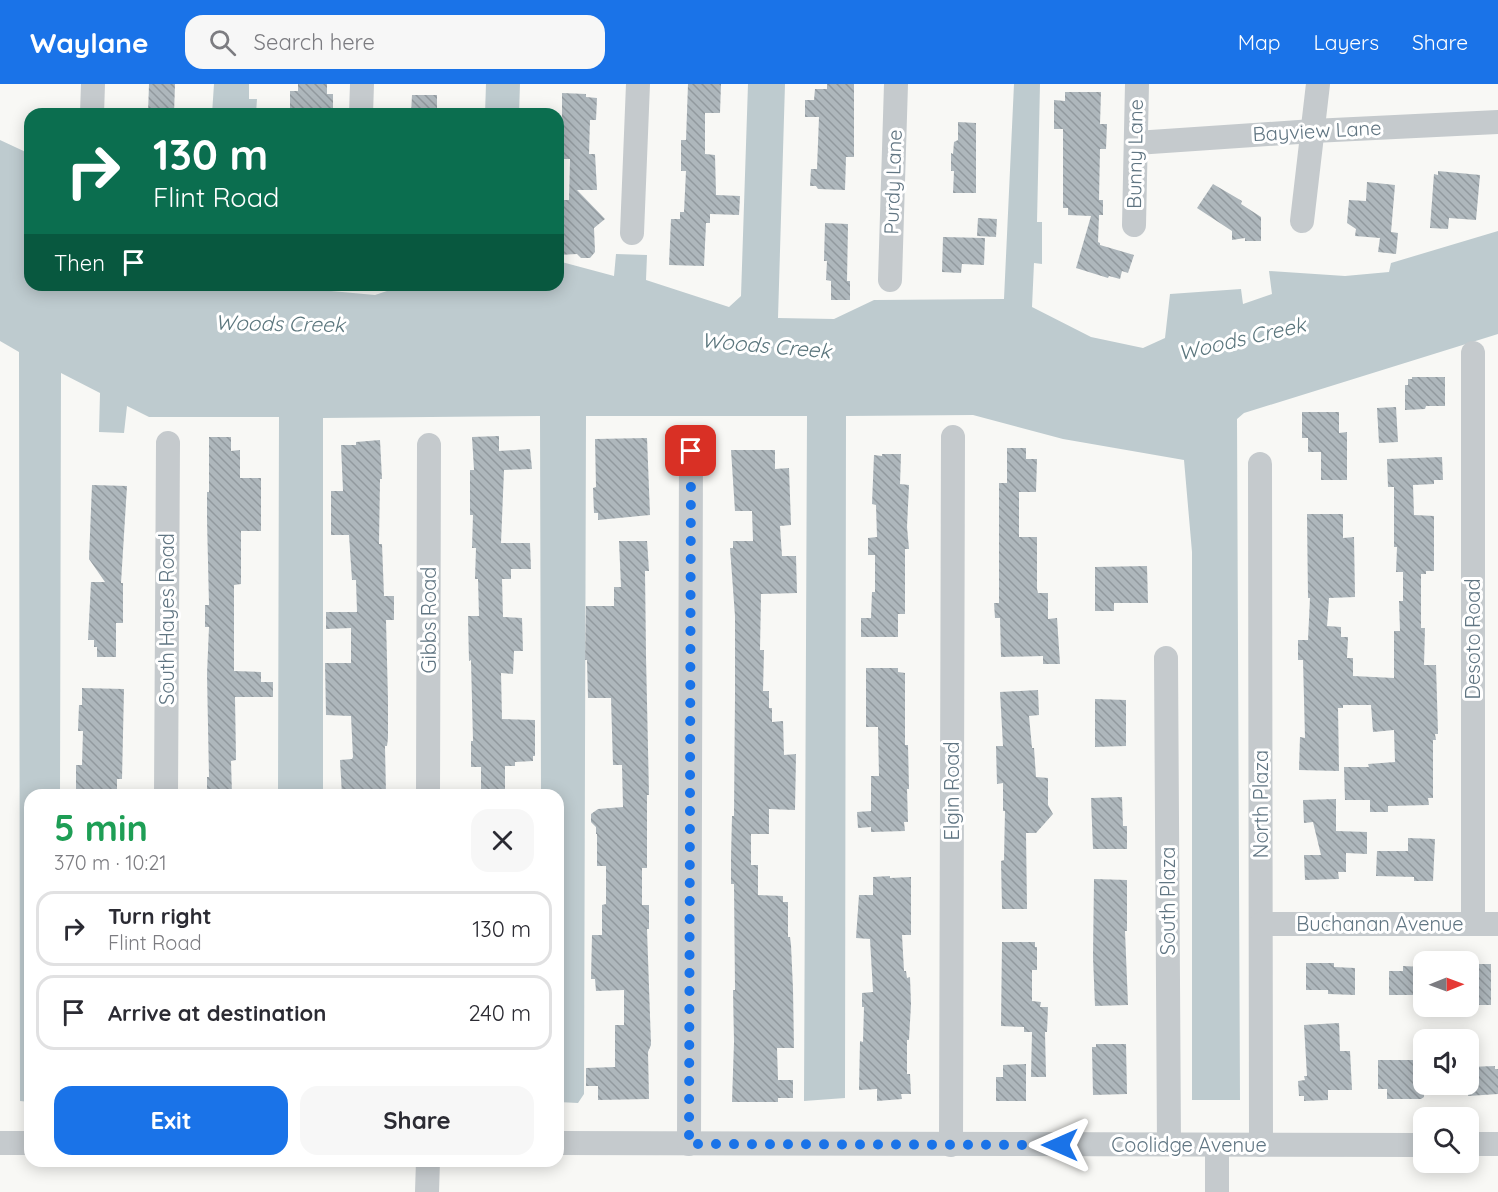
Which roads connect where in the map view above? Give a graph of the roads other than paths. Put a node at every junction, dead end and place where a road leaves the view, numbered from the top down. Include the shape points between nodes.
1 (93, 84) edge
2 (362, 84) edge
3 (638, 84) edge
4 (896, 84) edge
5 (1137, 84) edge
6 (1318, 84) edge
7 (92, 108) edge
8 (361, 108) edge
9 (1498, 122) edge
10 (1313, 131) junction
11 (1136, 143) junction
12 (1302, 221) dead end
13 (1134, 225) dead end
14 (632, 232) dead end
15 (890, 280) dead end
16 (1473, 353) dead end
17 (953, 437) dead end
18 (168, 443) dead end
19 (429, 445) dead end
20 (691, 451) dead end
21 (1260, 464) dead end
22 (1166, 658) dead end
23 (166, 789) edge
24 (428, 789) edge
25 (1261, 924) junction
26 (1473, 924) junction
27 (1498, 924) edge
28 (0, 1143) edge
29 (24, 1143) edge
30 (564, 1143) edge
31 (689, 1144) junction
32 (1170, 1144) junction
33 (1217, 1144) junction
34 (1413, 1144) edge
35 (1479, 1144) edge
36 (1498, 1144) edge
37 (951, 1145) junction
38 (1262, 1145) junction
39 (428, 1167) edge
40 (428, 1192) edge
41 (1217, 1192) edge

1 - 7 street
2 - 8 street
3 - 14 street
4 - 15 street, Purdy Lane
5 - 11 street, Bunny Lane
6 - 10 street
9 - 10 street, Bayview Lane
10 - 11 street, Bayview Lane
10 - 12 street
11 - 13 street, Bunny Lane
16 - 26 street, Desoto Road
17 - 37 street, Elgin Road
18 - 23 street, South Hayes Road
19 - 24 street, Gibbs Road
20 - 31 street
21 - 25 street, North Plaza
22 - 32 street, South Plaza
25 - 26 street, Buchanan Avenue
25 - 38 street, North Plaza
26 - 27 street, Buchanan Avenue
28 - 29 street
30 - 31 street, Coolidge Avenue
31 - 37 street, Coolidge Avenue
32 - 33 street, Coolidge Avenue
32 - 37 street, Coolidge Avenue
33 - 38 street, Coolidge Avenue
33 - 41 street
34 - 38 street, Coolidge Avenue
35 - 36 street
39 - 40 street

